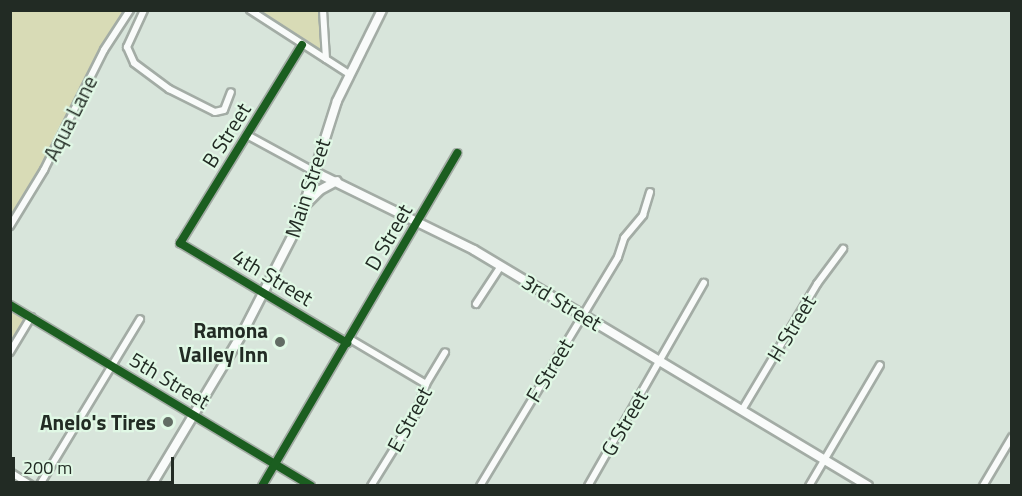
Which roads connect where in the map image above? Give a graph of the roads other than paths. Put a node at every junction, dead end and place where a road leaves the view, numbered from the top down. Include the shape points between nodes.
1 (130, 10) edge
2 (144, 10) edge
3 (250, 10) edge
4 (323, 10) edge
5 (382, 10) edge
6 (302, 45) junction
7 (326, 59) junction
8 (349, 74) junction
9 (231, 92) dead end
10 (247, 135) junction
11 (457, 153) dead end
12 (313, 171) junction
13 (337, 182) junction
14 (650, 192) dead end
15 (303, 208) junction
16 (418, 222) junction
17 (10, 226) edge
18 (180, 243) joint
19 (843, 249) dead end
20 (501, 266) junction
21 (704, 283) dead end
22 (264, 294) junction
23 (476, 304) dead end
24 (10, 305) edge
25 (583, 315) junction
26 (31, 317) junction
27 (140, 319) dead end
28 (348, 341) junction
29 (10, 352) edge
30 (445, 352) dead end
31 (660, 360) junction
32 (880, 365) dead end
33 (112, 366) junction
34 (426, 384) junction
35 (742, 410) junction
36 (192, 415) junction
37 (1011, 437) edge
38 (824, 459) junction
39 (275, 464) junction
40 (10, 472) edge
41 (32, 486) edge
42 (39, 486) edge
43 (151, 486) edge
44 (262, 486) edge
45 (311, 486) edge
46 (372, 486) edge
47 (480, 486) edge
48 (588, 486) edge
49 (809, 486) edge
50 (868, 486) edge
51 (983, 486) edge

1 - 17 street, Aqua Lane via 104,50 44,170
2 - 9 street via 127,47 134,63 169,89 215,112 224,110
3 - 6 street
4 - 7 street
5 - 8 main road, Main Street
6 - 7 street
6 - 10 street, B Street
7 - 8 street
8 - 12 main road, Main Street
10 - 12 street, 3rd Street
10 - 18 street, B Street
11 - 16 street, D Street
12 - 13 main road, 3rd Street
12 - 15 main road, Main Street
13 - 15 main road via 320,190
13 - 16 main road, 3rd Street
14 - 25 street, F Street via 643,215 624,238 618,256
15 - 22 main road, Main Street
16 - 20 main road, 3rd Street
16 - 28 street, D Street
18 - 22 street, 4th Street
19 - 35 street, H Street via 817,284
20 - 23 street
20 - 25 main road, 3rd Street
21 - 31 street, G Street
22 - 28 street, 4th Street
22 - 36 main road, Main Street
24 - 26 street, 5th Street
25 - 31 main road, 3rd Street
25 - 47 street, F Street
26 - 29 street
26 - 33 street, 5th Street
27 - 33 street
28 - 34 street, 4th Street
28 - 39 street, D Street
30 - 34 street, E Street
31 - 35 main road, 3rd Street
31 - 48 street, G Street
32 - 38 street
33 - 36 street, 5th Street
33 - 42 street
34 - 46 street, E Street via 415,416
35 - 38 main road, 3rd Street
36 - 39 street, 5th Street
36 - 43 main road, Main Street
37 - 51 street
38 - 49 street
38 - 50 main road, 3rd Street
39 - 44 street, D Street
39 - 45 street, 5th Street
40 - 41 street

